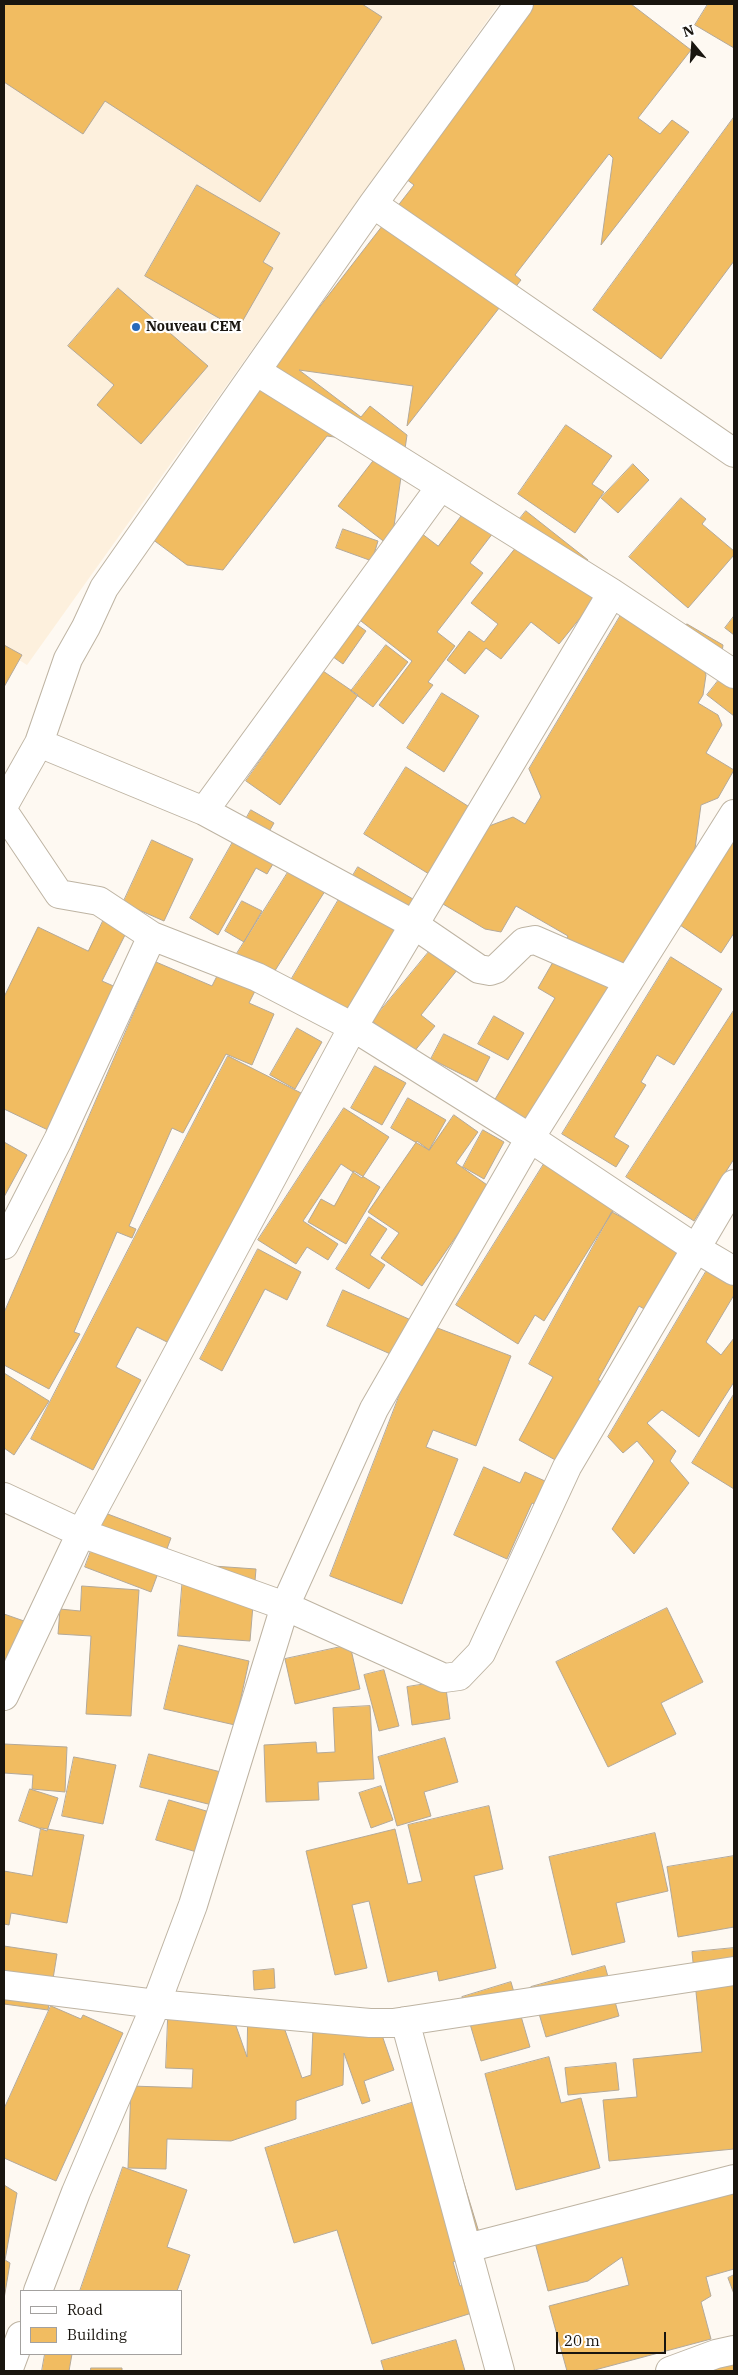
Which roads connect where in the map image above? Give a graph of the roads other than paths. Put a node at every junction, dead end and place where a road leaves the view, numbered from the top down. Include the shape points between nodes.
1 (519, 4) edge
2 (374, 204) junction
3 (256, 371) junction
4 (734, 452) edge
5 (441, 486) junction
6 (612, 593) junction
7 (734, 674) edge
8 (40, 743) junction
9 (4, 805) edge
10 (204, 811) junction
11 (4, 812) edge
12 (734, 814) edge
13 (413, 924) junction
14 (152, 936) junction
15 (629, 981) junction
16 (353, 1027) junction
17 (530, 1138) junction
18 (734, 1184) edge
19 (4, 1245) edge
20 (695, 1248) junction
21 (734, 1272) edge
22 (4, 1498) edge
23 (81, 1533) junction
24 (285, 1606) junction
25 (4, 1696) edge
26 (734, 1971) edge
27 (4, 1985) edge
28 (156, 2004) junction
29 (405, 2021) junction
30 (734, 2179) edge
31 (467, 2248) junction
32 (38, 2290) edge
33 (20, 2339) edge
34 (734, 2350) edge
35 (8, 2371) edge
36 (500, 2371) edge
37 (670, 2371) edge

1 - 2 street
2 - 3 street
2 - 4 street
3 - 5 street
3 - 8 street via 104,588 68,659
5 - 6 street
5 - 10 street
6 - 7 street
6 - 13 street
8 - 9 street
8 - 10 street
10 - 13 street
11 - 14 street via 59,894 100,901
12 - 15 street
13 - 15 street via 479,970 496,969 524,942 535,940
13 - 16 street
14 - 16 street via 257,977
14 - 19 street via 58,1140
15 - 17 street
16 - 17 street
16 - 23 street
17 - 20 street
17 - 24 street via 374,1409
18 - 20 street
20 - 21 street
20 - 24 street via 567,1467 481,1653 459,1676 444,1678
22 - 23 street
23 - 24 street
23 - 25 street
24 - 28 street via 192,1905
26 - 29 street
27 - 28 street
28 - 29 street via 370,2023
28 - 32 street
29 - 31 street
30 - 31 street
31 - 36 street
33 - 35 street
34 - 37 street

